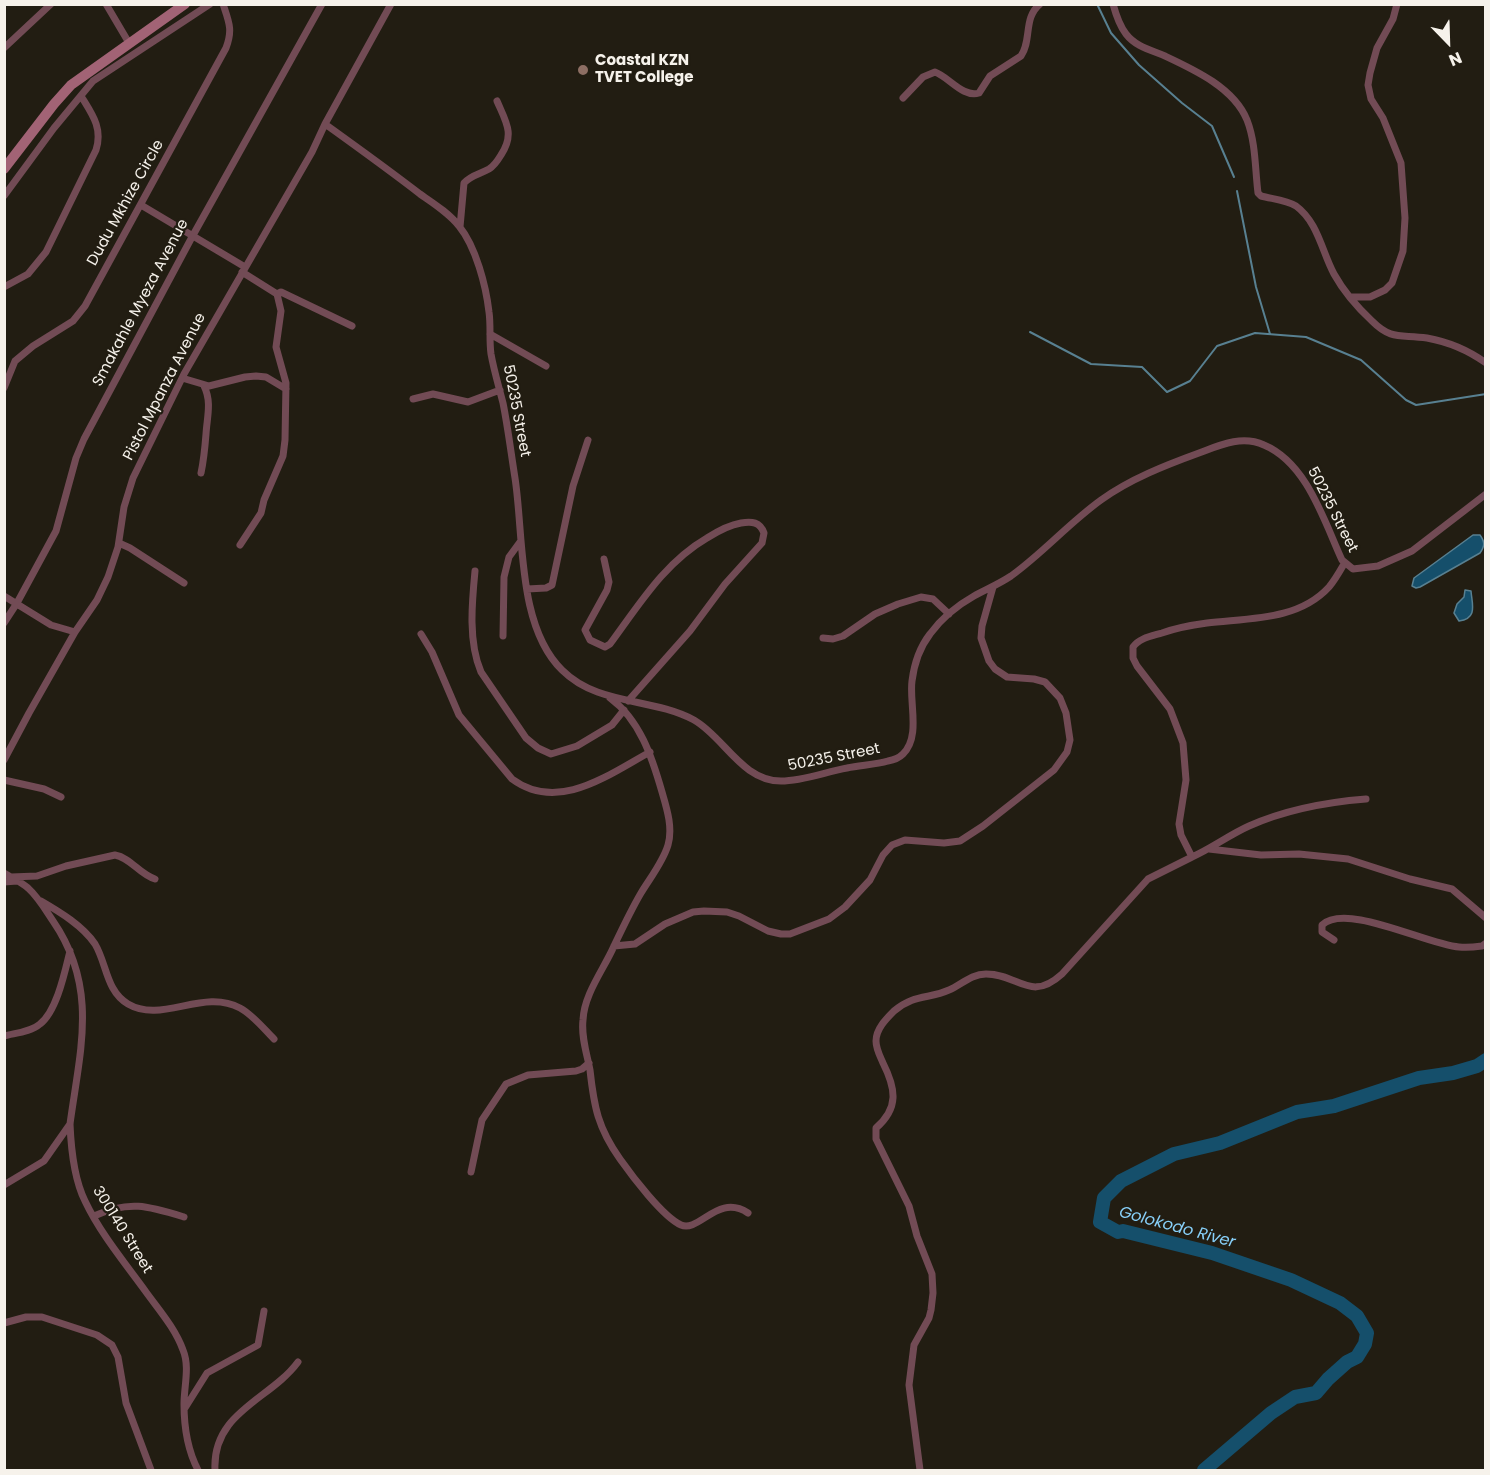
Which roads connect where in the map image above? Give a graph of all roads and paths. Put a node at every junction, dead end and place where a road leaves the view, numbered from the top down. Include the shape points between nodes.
1 (51, 4) edge
2 (106, 4) edge
3 (185, 4) edge
4 (210, 4) edge
5 (223, 4) edge
6 (322, 4) edge
7 (391, 4) edge
8 (1040, 4) edge
9 (1113, 4) edge
10 (1397, 4) edge
11 (129, 43) junction
12 (4, 48) edge
13 (81, 96) junction
14 (903, 98) dead end
15 (497, 101) dead end
16 (325, 124) junction
17 (4, 169) edge
18 (4, 196) edge
19 (141, 205) junction
20 (460, 227) junction
21 (192, 237) junction
22 (244, 269) junction
23 (4, 287) edge
24 (277, 294) junction
25 (1350, 297) junction
26 (352, 326) dead end
27 (490, 334) junction
28 (4, 362) edge
29 (1485, 363) edge
30 (546, 366) dead end
31 (12, 367) junction
32 (182, 378) junction
33 (204, 386) junction
34 (4, 388) edge
35 (286, 389) junction
36 (500, 390) junction
37 (413, 399) dead end
38 (588, 440) dead end
39 (201, 472) dead end
40 (1485, 494) edge
41 (520, 542) junction
42 (119, 543) junction
43 (240, 545) dead end
44 (604, 559) dead end
45 (1344, 564) junction
46 (475, 571) dead end
47 (184, 583) dead end
48 (993, 587) junction
49 (527, 589) junction
50 (4, 596) edge
51 (17, 603) junction
52 (949, 614) junction
53 (4, 623) edge
54 (75, 632) junction
55 (421, 634) dead end
56 (503, 636) dead end
57 (823, 638) dead end
58 (608, 697) junction
59 (628, 701) junction
60 (624, 710) junction
61 (650, 752) junction
62 (4, 760) edge
63 (4, 780) edge
64 (62, 797) dead end
65 (1366, 799) dead end
66 (1209, 849) junction
67 (1192, 857) junction
68 (9, 878) edge
69 (155, 879) dead end
70 (38, 899) junction
71 (1485, 918) edge
72 (1334, 940) dead end
73 (1485, 943) edge
74 (614, 946) junction
75 (70, 951) junction
76 (4, 1036) edge
77 (274, 1039) dead end
78 (589, 1063) junction
79 (70, 1124) junction
80 (471, 1172) dead end
81 (4, 1185) edge
82 (748, 1213) dead end
83 (94, 1216) junction
84 (184, 1218) dead end
85 (264, 1311) dead end
86 (4, 1323) edge
87 (298, 1362) dead end
88 (184, 1408) junction
89 (151, 1470) edge
90 (198, 1470) edge
91 (215, 1470) edge
92 (920, 1470) edge

1 - 12 street
2 - 11 street
3 - 11 street
4 - 13 street via 104,73
5 - 19 street, Dudu Mkhize Circle via 231,35 226,48
6 - 21 street, Smakahle Myeza Avenue
7 - 16 street, Pistol Mpanza Avenue
8 - 14 street via 1029,21 1024,52 990,76 979,93 969,94 944,76 932,73
9 - 25 street via 1122,29 1136,43 1203,75 1241,110 1249,126 1258,193 1297,207 1307,218
10 - 25 street via 1377,48 1368,85 1401,163 1406,218 1403,251 1392,283 1385,290 1370,297
11 - 17 street via 71,85
13 - 18 street
13 - 23 street via 100,132 96,150 46,252 28,274
15 - 20 street via 508,126 509,142 496,164 464,183
16 - 20 street, 50235 Street
16 - 22 street, Pistol Mpanza Avenue
19 - 21 street
19 - 31 street, Dudu Mkhize Circle via 79,314 23,354
20 - 27 street, 50235 Street via 485,286
21 - 22 street
21 - 51 street, Smakahle Myeza Avenue via 79,448 58,526
22 - 24 street
22 - 32 street, Pistol Mpanza Avenue
24 - 26 street via 281,292
24 - 35 street via 281,311 276,347
25 - 29 street via 1389,335 1458,347
27 - 30 street
27 - 36 street, 50235 Street
28 - 31 street
31 - 34 street, Dudu Mkhize Circle
32 - 33 street
32 - 42 street, Pistol Mpanza Avenue via 133,478
33 - 35 street via 256,376 266,377
33 - 39 street via 209,400
35 - 43 street via 283,456 261,513
36 - 37 street via 468,402 432,394
36 - 41 street, 50235 Street via 519,500
38 - 49 street via 573,486 552,585
40 - 45 street, 50235 Street via 1412,551 1370,567 1353,569
41 - 49 street, 50235 Street
41 - 56 street via 509,556 504,577
42 - 47 street
42 - 54 street, Pistol Mpanza Avenue via 101,592
44 - 59 street via 607,590 585,630 590,640 605,647 670,565 695,545 721,529 743,523 758,524 764,533 762,543
45 - 48 street, 50235 Street via 1296,469 1277,452 1245,441 1190,456 1118,489
45 - 67 street via 1322,594 1293,609 1261,618 1168,631 1141,640 1133,647 1137,666 1170,709 1183,743 1186,780 1179,824
46 - 60 street via 472,601 476,660 526,738 551,754 577,746 612,725
48 - 52 street, 50235 Street
48 - 74 street via 981,638 989,660 1007,677 1045,682 1060,698 1066,713 1070,740 1054,770 960,841 905,840 892,845 870,880 829,919 781,934 727,912 693,912 634,944
49 - 58 street, 50235 Street via 550,657 576,682
50 - 51 street
51 - 53 street, Smakahle Myeza Avenue
51 - 54 street via 51,625
52 - 57 street via 933,599 921,597 875,614 843,636
52 - 59 street, 50235 Street via 929,634 919,653 912,681 911,740 906,751 890,761 788,781 768,780 750,770 690,718
54 - 62 street, Pistol Mpanza Avenue
55 - 61 street via 459,715 521,785 554,793 577,789
58 - 59 street, 50235 Street
58 - 60 street
60 - 61 street
61 - 74 street via 667,807 669,840
63 - 64 street
65 - 66 street via 1271,818
66 - 67 street
66 - 71 street via 1348,859 1452,889
67 - 92 street via 1148,879 1047,986 1034,987 997,975 978,975 950,990 905,1004 879,1029 876,1047 893,1092 890,1113 876,1128 876,1139 909,1206 933,1282 931,1310 914,1345 909,1385
68 - 69 street via 37,876 115,855
68 - 70 street, 300140 Street via 26,886
70 - 75 street, 300140 Street
70 - 77 street via 90,938 111,985 129,1005 149,1011 195,1003 230,1004 249,1014
72 - 73 street via 1322,932 1322,926 1337,918 1381,924 1458,947
74 - 78 street via 584,1012
75 - 76 street via 61,986 46,1018 35,1027
75 - 79 street, 300140 Street via 82,993 83,1016
78 - 80 street via 576,1071 528,1075 506,1084 482,1120
78 - 82 street via 596,1113 605,1135 636,1181 668,1214 685,1226 730,1207
79 - 81 street via 44,1161
79 - 83 street, 300140 Street via 80,1189
83 - 84 street via 109,1208 128,1206
83 - 88 street, 300140 Street via 165,1317 184,1351
85 - 88 street via 258,1345 207,1373
86 - 89 street via 42,1317 97,1335 112,1345 118,1357 126,1403
87 - 91 street via 288,1376 235,1416 220,1442
88 - 90 street, 300140 Street via 188,1450

